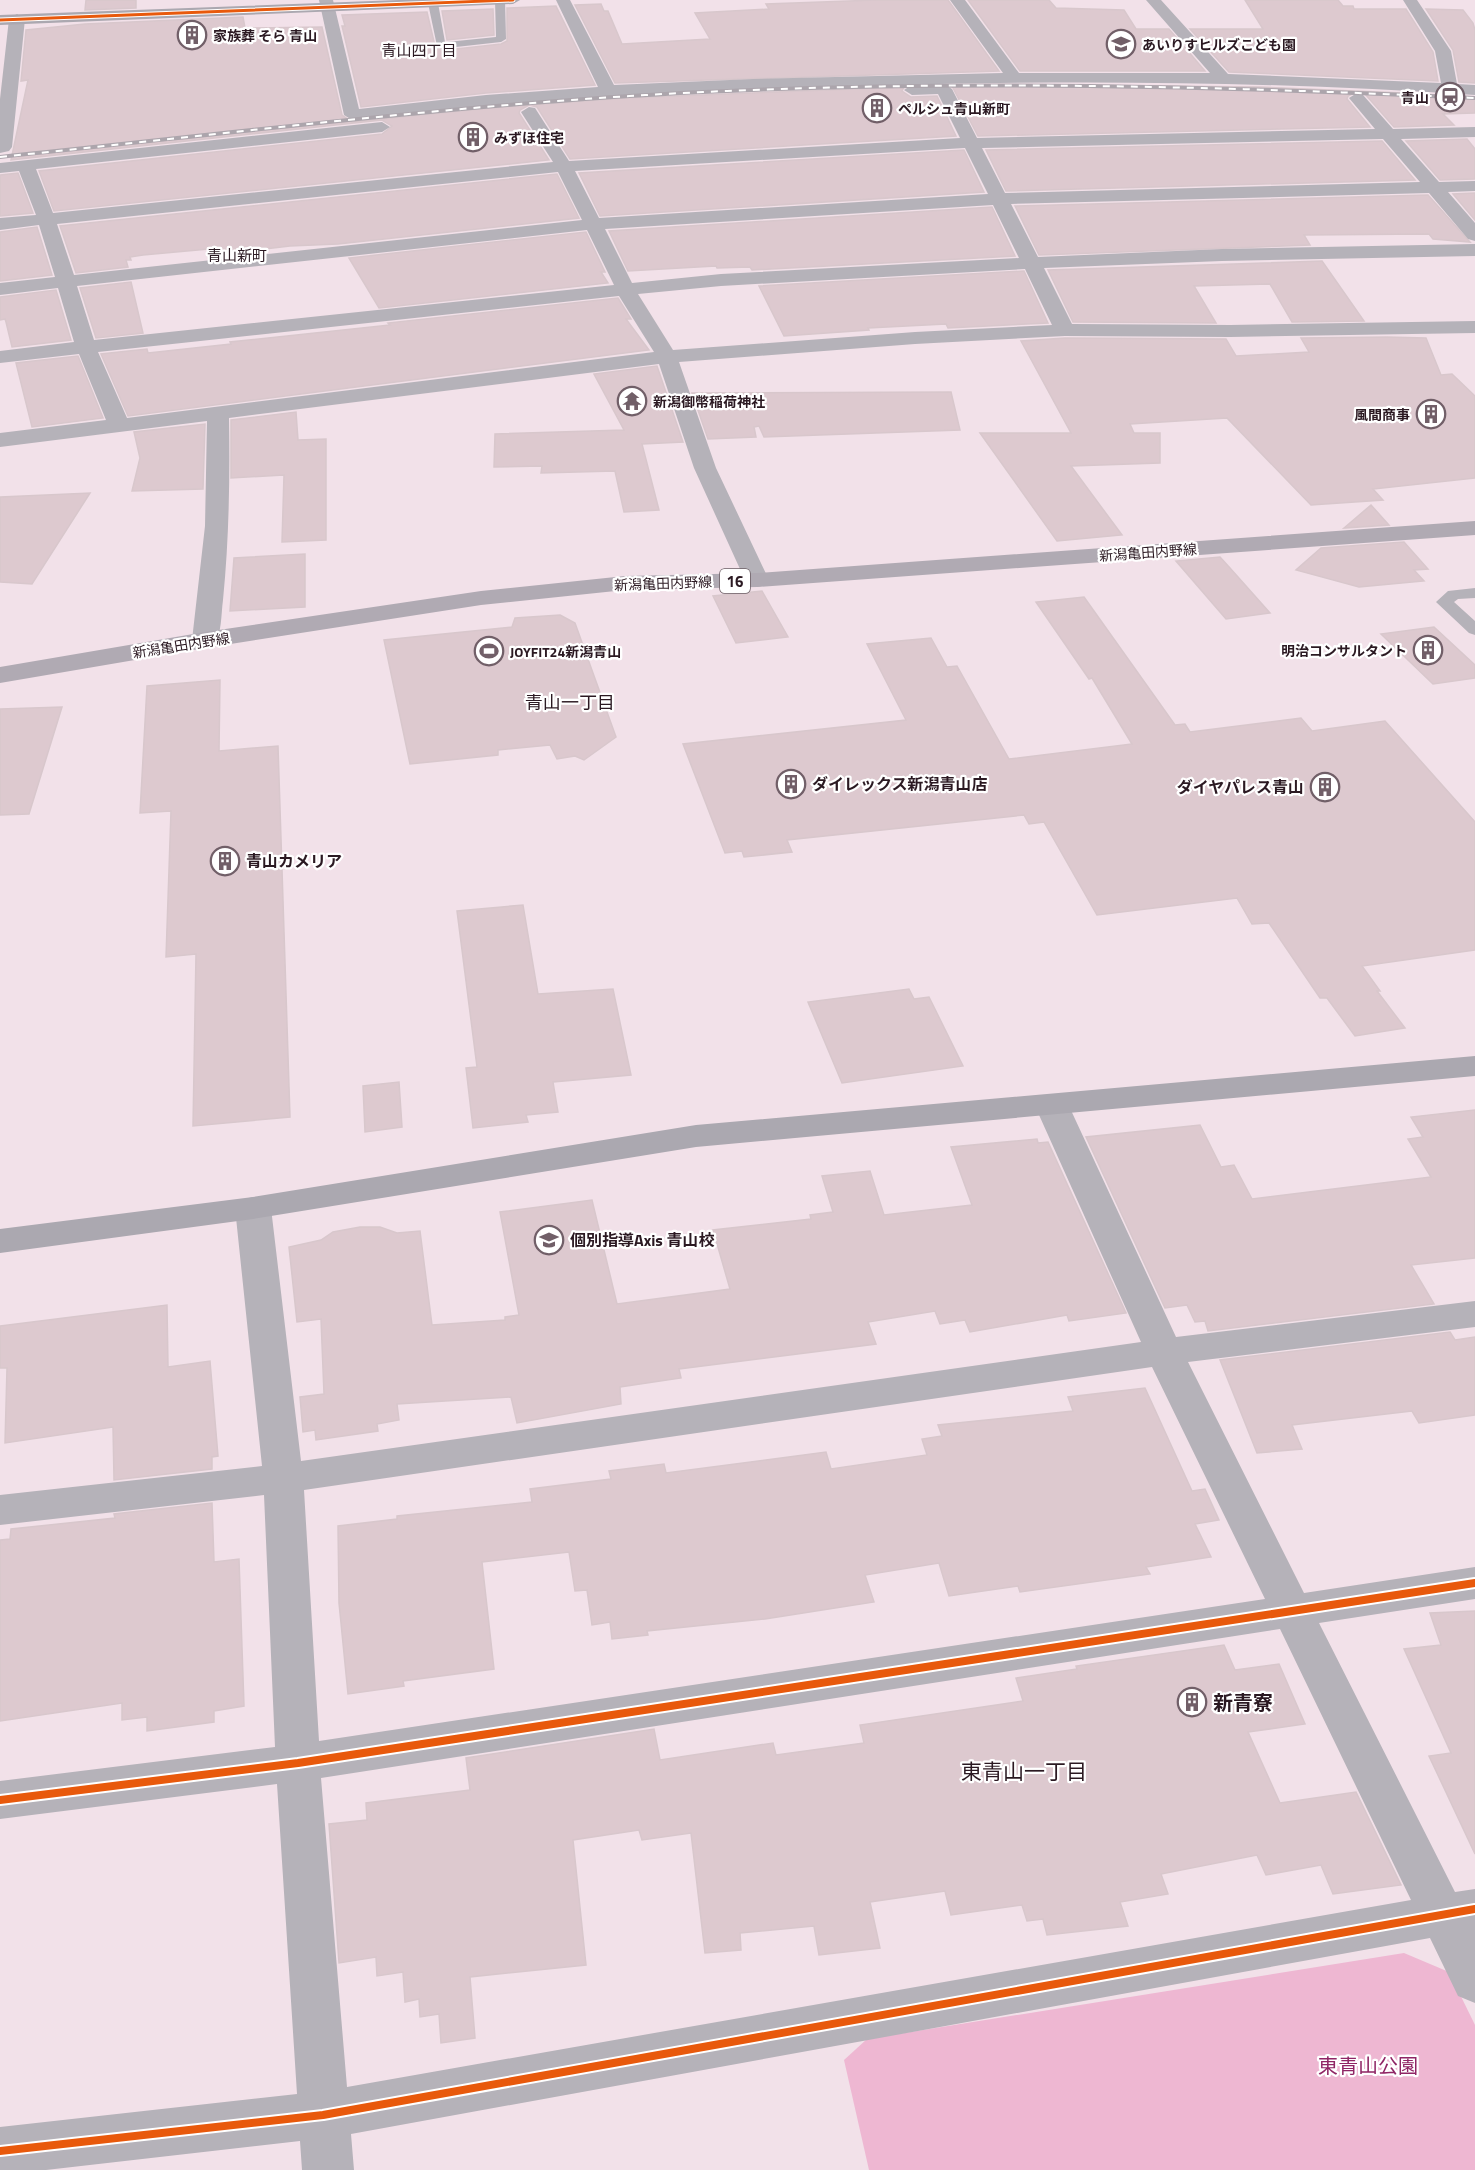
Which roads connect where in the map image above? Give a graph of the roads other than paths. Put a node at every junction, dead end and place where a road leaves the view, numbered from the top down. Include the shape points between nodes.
1 (27, 0) edge
2 (500, 0) edge
3 (513, 0) edge
4 (562, 0) edge
5 (957, 0) edge
6 (1154, 0) edge
7 (1410, 0) edge
8 (380, 2) edge
9 (327, 3) edge
10 (433, 3) junction
11 (162, 7) edge
12 (20, 19) junction
13 (0, 20) edge
14 (1014, 77) junction
15 (1223, 78) junction
16 (1450, 88) junction
17 (944, 89) junction
18 (608, 90) junction
19 (1475, 90) edge
20 (1358, 98) junction
21 (1475, 106) edge
22 (4, 112) edge
23 (529, 112) junction
24 (1475, 132) edge
25 (1389, 133) junction
26 (971, 142) junction
27 (0, 148) edge
28 (25, 164) junction
29 (0, 168) edge
30 (565, 168) junction
31 (1475, 186) edge
32 (1433, 187) junction
33 (999, 199) junction
34 (47, 220) junction
35 (592, 224) junction
36 (0, 225) edge
37 (1475, 235) edge
38 (1475, 250) edge
39 (1030, 263) junction
40 (66, 282) junction
41 (0, 289) edge
42 (627, 290) junction
43 (1475, 327) edge
44 (1065, 330) junction
45 (86, 347) junction
46 (0, 357) edge
47 (666, 357) junction
48 (218, 412) junction
49 (118, 423) junction
50 (0, 440) edge
51 (1475, 528) edge
52 (758, 580) junction
53 (1475, 593) edge
54 (1475, 630) edge
55 (205, 640) junction
56 (0, 675) edge
57 (1475, 1066) edge
58 (1052, 1106) junction
59 (253, 1208) junction
60 (0, 1241) edge
61 (1475, 1314) edge
62 (1164, 1352) junction
63 (283, 1478) junction
64 (0, 1510) edge
65 (1475, 1583) edge
66 (1291, 1610) junction
67 (297, 1763) junction
68 (0, 1800) edge
69 (1459, 1912) edge
70 (1475, 1981) edge
71 (323, 2115) junction
72 (0, 2151) edge
73 (328, 2170) edge

1 - 12 street
2 - 3 street
2 - 10 street
2 - 10 lane via 501,39 447,45 440,44
4 - 18 street
5 - 14 street
6 - 15 street
7 - 16 street via 1443,51
8 - 9 street
8 - 10 street
9 - 11 street
9 - 18 street via 352,115
11 - 12 street
12 - 13 street
12 - 22 street
14 - 15 street
14 - 18 street via 763,82
15 - 16 street
16 - 19 street
17 - 20 street via 1150,90
17 - 23 street via 649,101
17 - 26 street
20 - 21 street
20 - 25 street
22 - 27 street
23 - 28 street
23 - 30 street
24 - 25 street
25 - 26 street
25 - 32 street
26 - 30 street
26 - 33 street
28 - 29 street
28 - 34 street
30 - 34 street
30 - 35 street
31 - 32 street
32 - 33 street
32 - 37 street
33 - 35 street
33 - 39 street
34 - 36 street
34 - 40 street
35 - 40 street
35 - 42 street
38 - 39 street
39 - 42 street via 721,280
39 - 44 street
40 - 41 street
40 - 45 street
42 - 45 street
42 - 47 street
43 - 44 street
44 - 47 street
45 - 46 street
45 - 49 street
47 - 48 street
47 - 52 street via 705,468
48 - 49 street
48 - 55 street via 219,502
49 - 50 street
51 - 52 main road, 新潟亀田内野線 / 16
52 - 55 main road, 新潟亀田内野線 / 16 via 625,583 514,595
53 - 54 lane via 1454,594 1444,602
55 - 56 main road, 新潟亀田内野線 / 16
57 - 58 street
58 - 59 street via 696,1136
58 - 62 street
59 - 60 street
59 - 63 street
61 - 62 street
62 - 63 street
62 - 66 street
63 - 64 street
63 - 67 street
65 - 66 street
66 - 67 street
66 - 69 street
67 - 68 street
67 - 71 street
69 - 70 street
69 - 71 street
71 - 72 street
71 - 73 street

